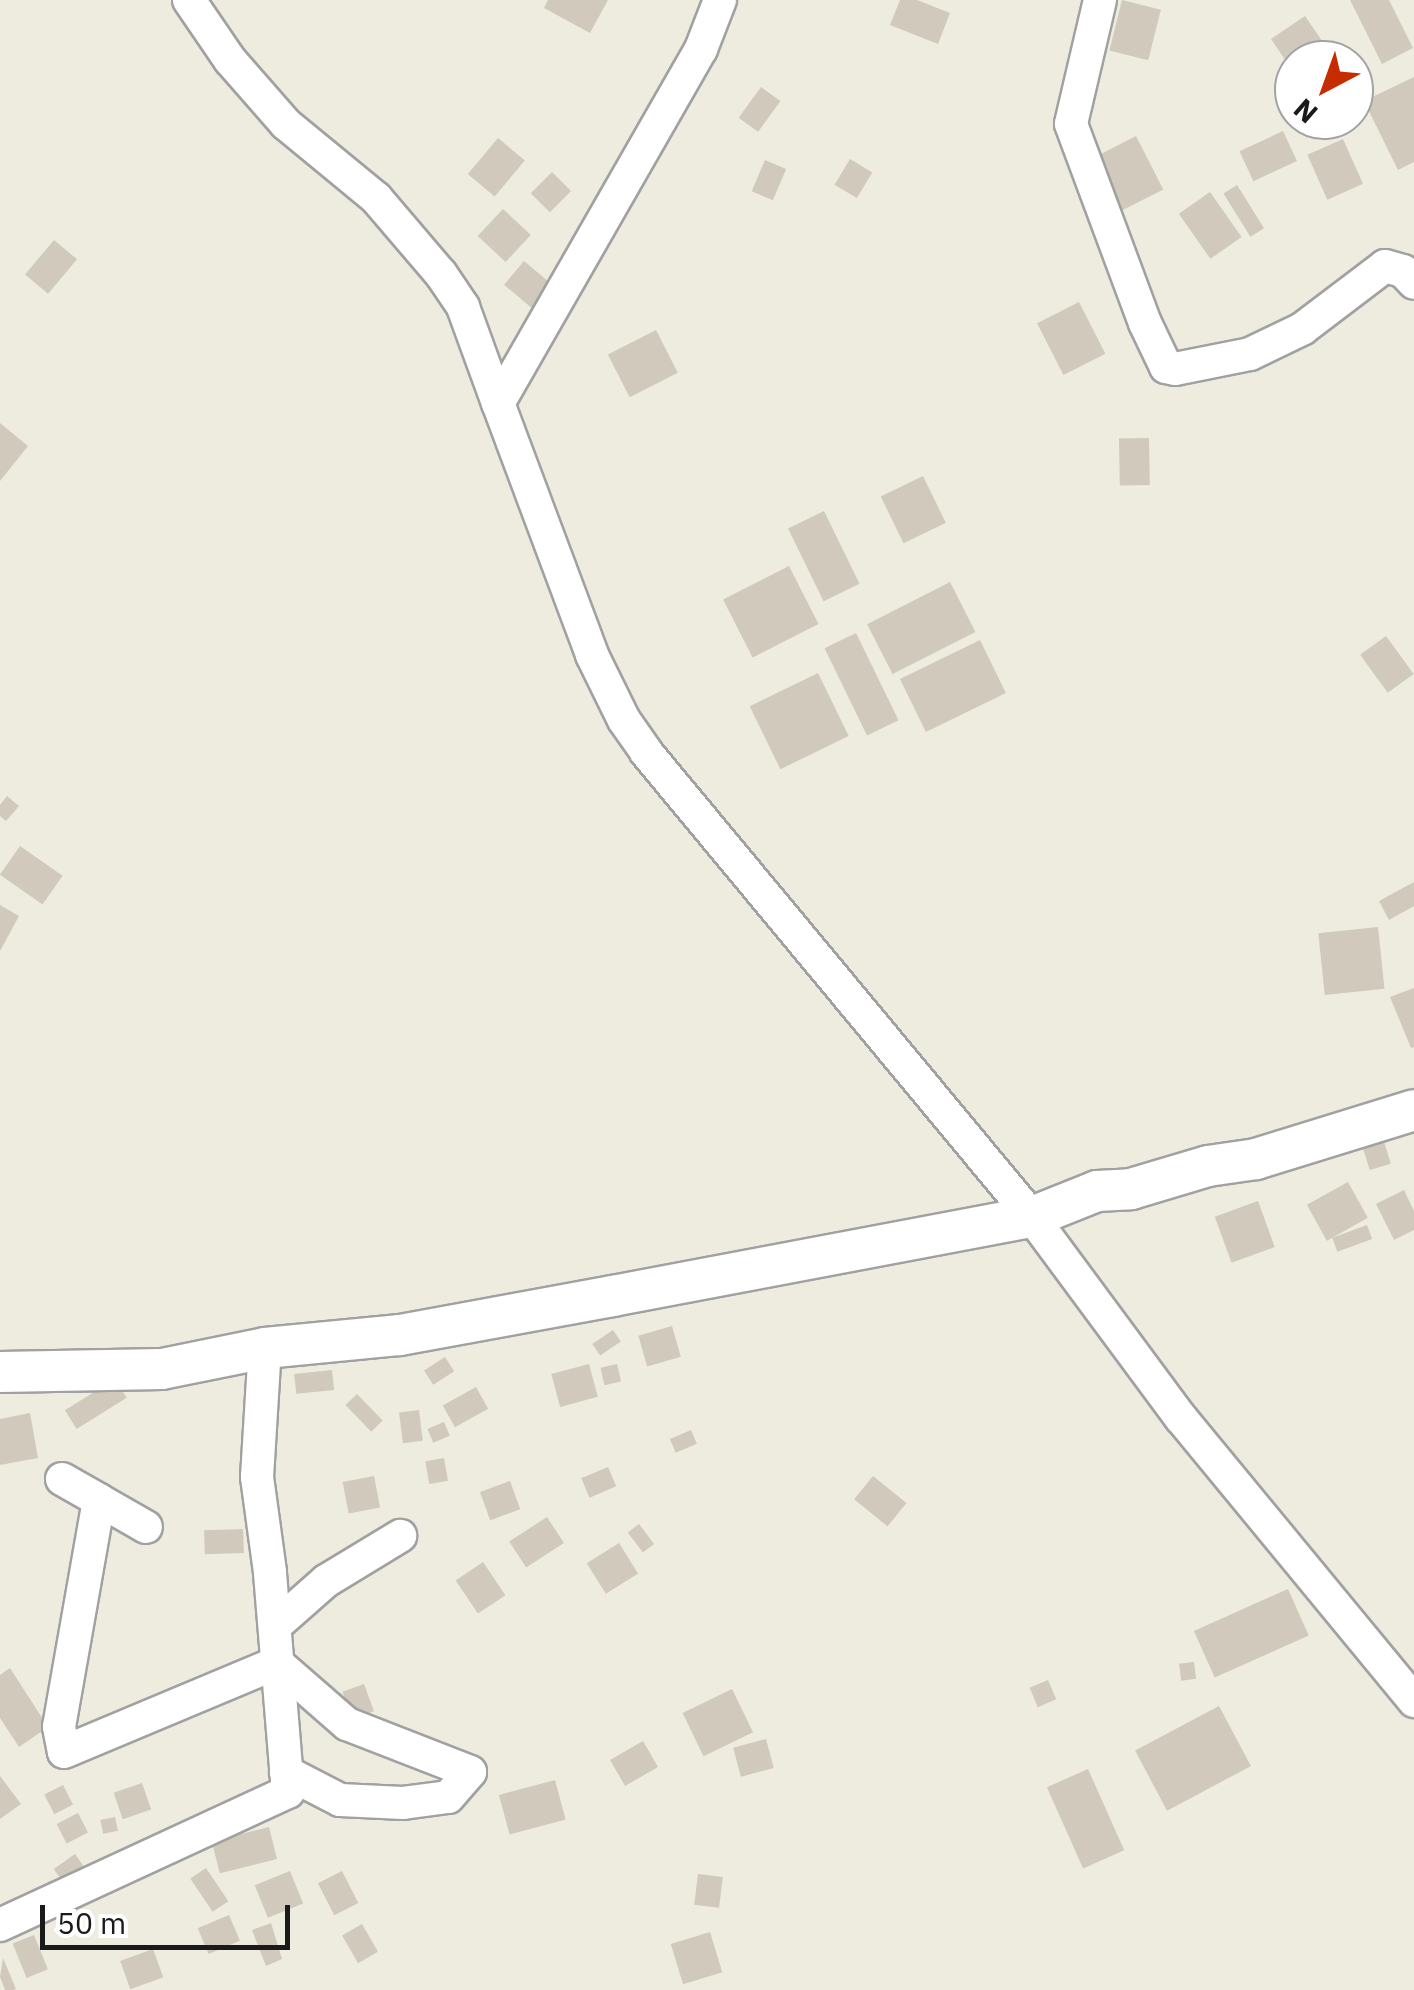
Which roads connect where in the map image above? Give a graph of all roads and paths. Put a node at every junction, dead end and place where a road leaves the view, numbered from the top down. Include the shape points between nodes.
1 (189, 0) edge
2 (720, 0) edge
3 (1100, 0) edge
4 (1414, 283) edge
5 (498, 402) junction
6 (1414, 1110) edge
7 (1032, 1217) junction
8 (266, 1348) junction
9 (0, 1372) edge
10 (62, 1479) dead end
11 (99, 1500) junction
12 (146, 1527) dead end
13 (400, 1536) dead end
14 (274, 1626) junction
15 (277, 1663) junction
16 (1414, 1701) edge
17 (286, 1772) junction
18 (0, 1925) edge

1 - 5 street via 286,124 376,198 442,274 468,319
2 - 5 street via 701,49
3 - 4 street via 1071,124 1166,367 1250,354 1302,329 1385,266
5 - 7 street via 566,590 624,720
6 - 7 street via 1256,1159 1097,1191
7 - 8 street via 400,1335
7 - 16 street via 1181,1418
8 - 9 street via 162,1369
8 - 14 street via 256,1477
10 - 11 street
11 - 12 street
11 - 15 street via 59,1726 64,1752
13 - 14 street via 326,1581
14 - 15 street
15 - 17 street
15 - 17 street via 346,1724 470,1772 448,1797 403,1803 340,1800
17 - 18 street via 288,1792

